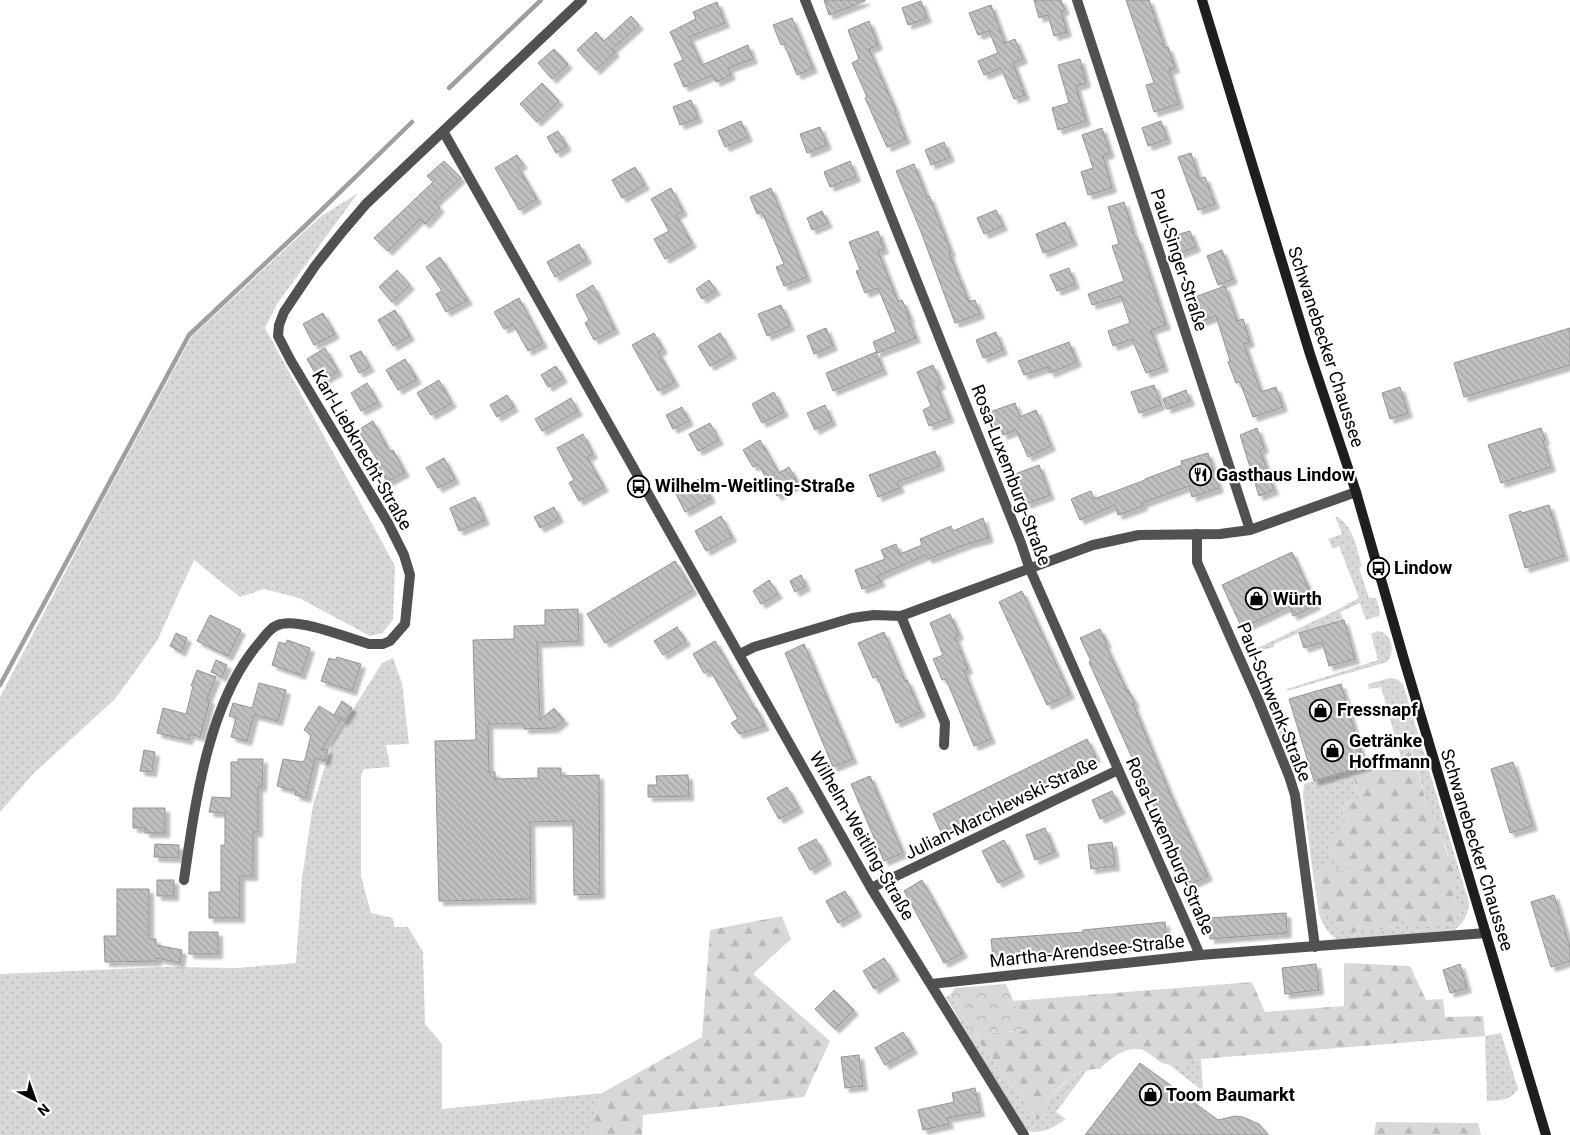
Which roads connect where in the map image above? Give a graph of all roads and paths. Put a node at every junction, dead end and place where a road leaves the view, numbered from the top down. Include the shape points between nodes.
1 (582, 0) edge
2 (805, 0) edge
3 (1077, 0) edge
4 (1202, 0) edge
5 (443, 131) junction
6 (1356, 492) junction
7 (1250, 530) junction
8 (1197, 534) junction
9 (1029, 567) junction
10 (902, 616) junction
11 (740, 654) junction
12 (944, 745) dead end
13 (1118, 770) junction
14 (184, 880) dead end
15 (871, 888) junction
16 (1486, 933) junction
17 (1315, 947) junction
18 (1200, 955) junction
19 (931, 984) junction
20 (1024, 1135) edge
21 (1546, 1135) edge

1 - 5 street, Karl-Liebknecht-Straße
2 - 9 street, Rosa-Luxemburg-Straße
3 - 7 street, Paul-Singer-Straße
4 - 6 main road, Schwanebecker Chaussee via 1310,354
5 - 11 street, Wilhelm-Weitling-Straße
5 - 14 street, Karl-Liebknecht-Straße via 343,230 284,312 278,336 404,555 410,575 405,624 390,641 382,644 370,644 294,622 279,624 270,630 247,657 228,691 210,743
6 - 7 street
6 - 16 main road, Schwanebecker Chaussee
7 - 8 street
8 - 9 street via 1119,538
8 - 17 street, Paul-Schwenk-Straße via 1197,562 1292,785
9 - 10 street
9 - 13 street, Rosa-Luxemburg-Straße
10 - 11 street via 852,618
10 - 12 street via 945,723
11 - 15 street, Wilhelm-Weitling-Straße
13 - 15 street, Julian-Marchlewski-Straße
13 - 18 street, Rosa-Luxemburg-Straße
15 - 19 street, Wilhelm-Weitling-Straße
16 - 17 street, Martha-Arendsee-Straße
16 - 21 main road, Schwanebecker Chaussee
17 - 18 street, Martha-Arendsee-Straße
18 - 19 street, Martha-Arendsee-Straße
19 - 20 street, Wilhelm-Weitling-Straße

